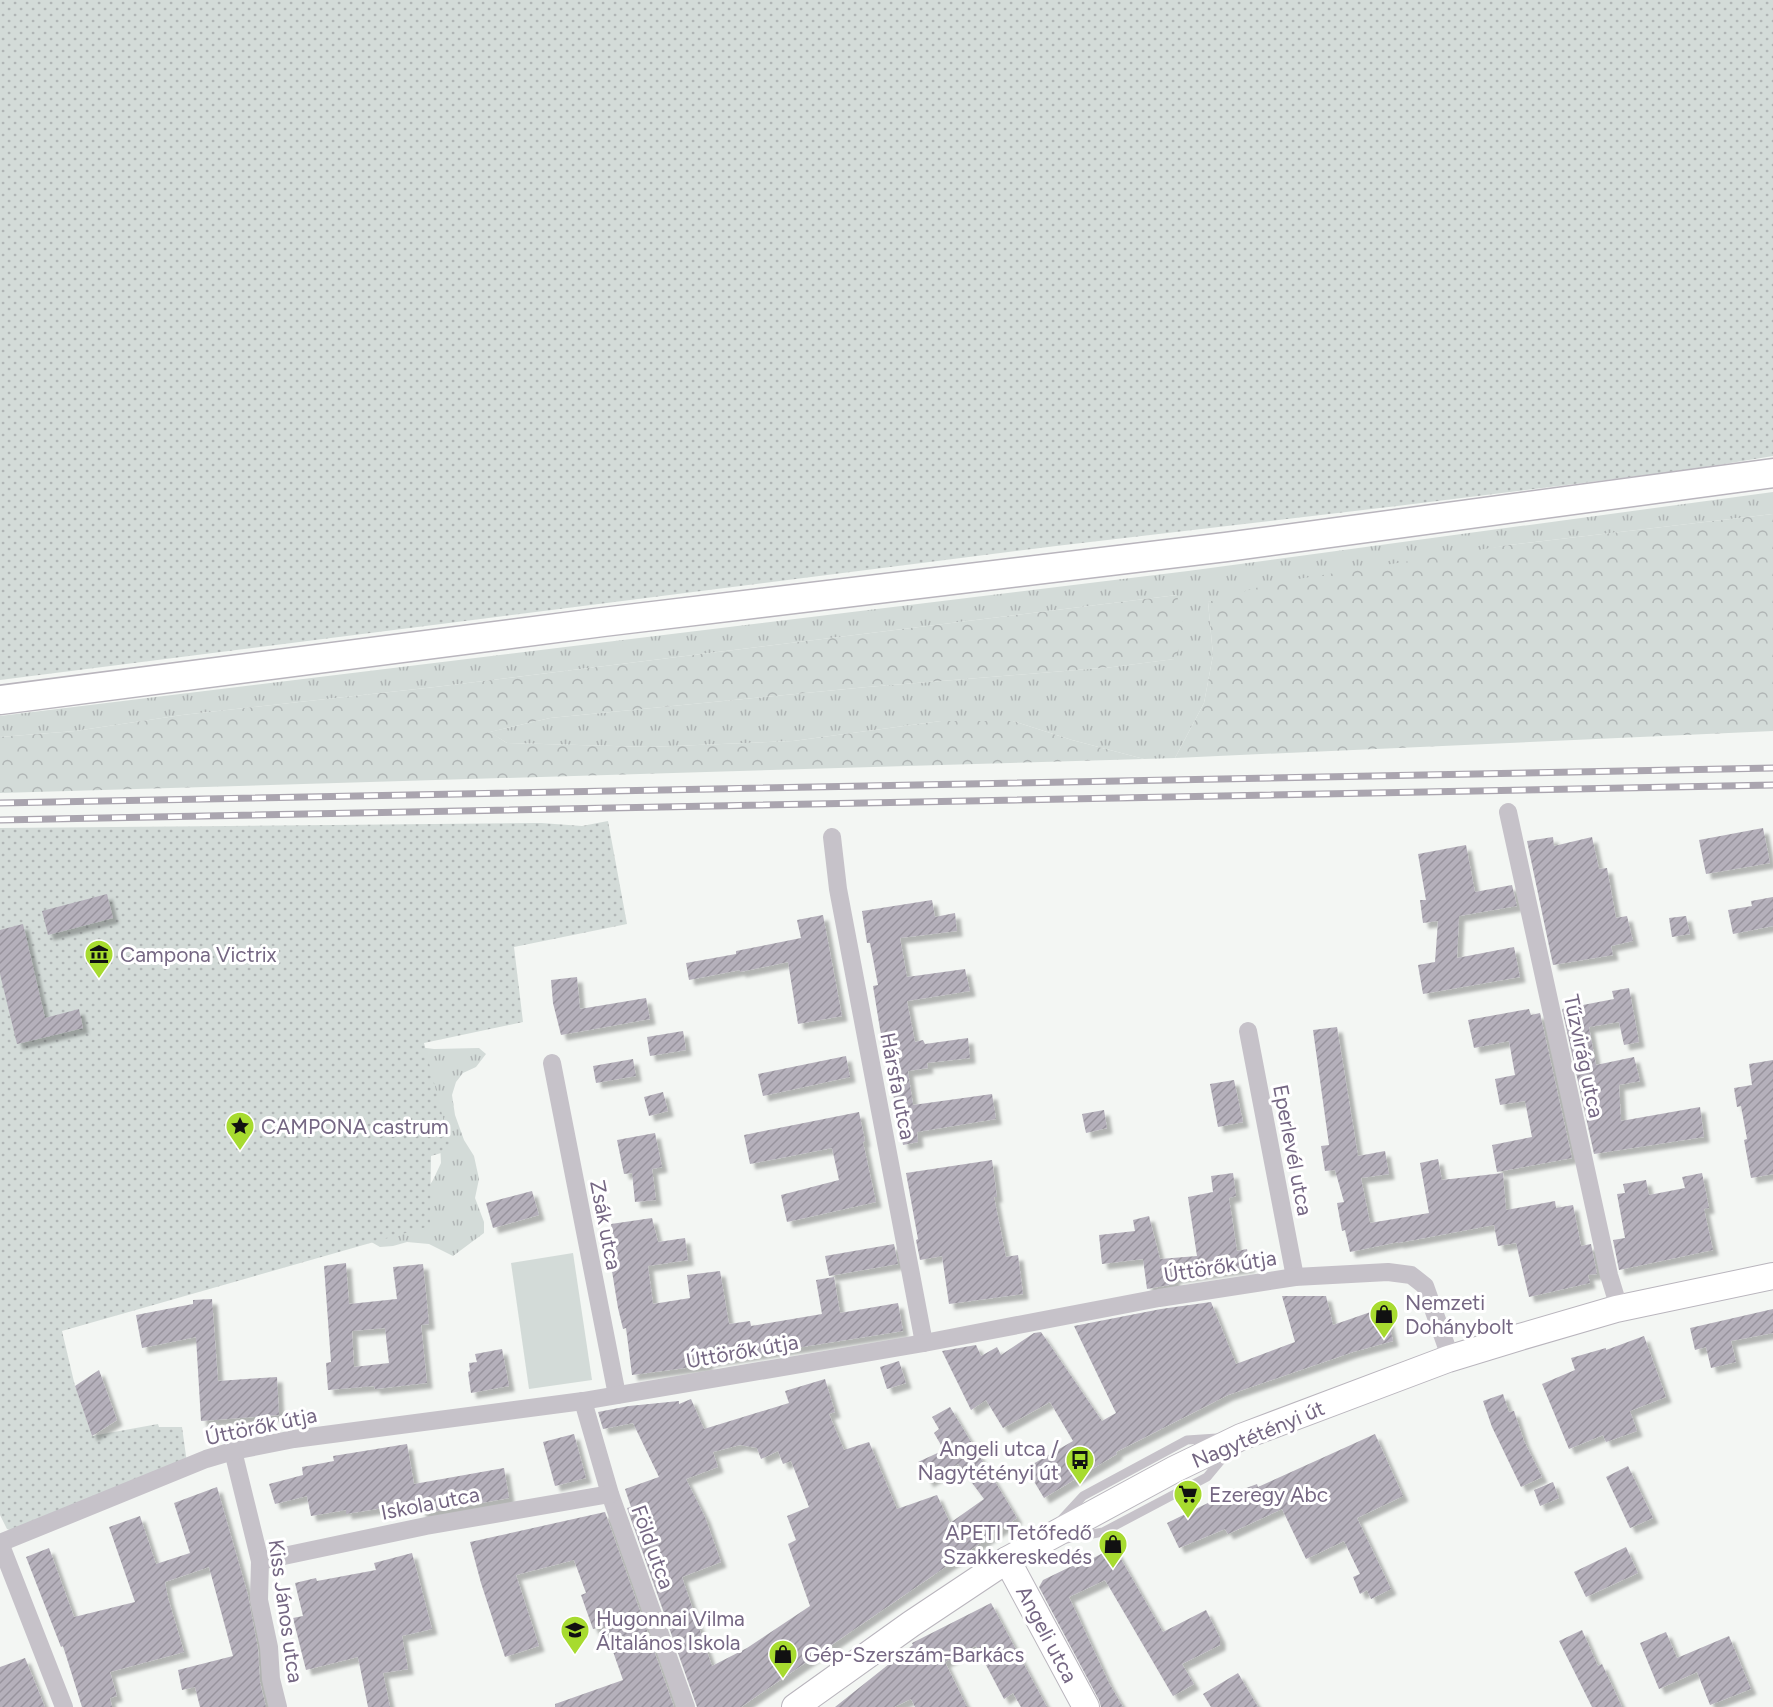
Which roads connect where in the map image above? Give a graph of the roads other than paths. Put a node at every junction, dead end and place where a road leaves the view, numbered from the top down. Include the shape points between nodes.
1 (1773, 473) edge
2 (0, 700) edge
3 (1508, 812) dead end
4 (832, 837) dead end
5 (1248, 1031) dead end
6 (552, 1063) dead end
7 (1773, 1276) edge
8 (1295, 1277) junction
9 (1616, 1309) junction
10 (924, 1343) junction
11 (1448, 1359) junction
12 (616, 1395) junction
13 (584, 1401) junction
14 (233, 1451) junction
15 (610, 1494) junction
16 (0, 1543) edge
17 (1007, 1560) junction
18 (260, 1561) junction
19 (64, 1707) edge
20 (278, 1707) edge
21 (686, 1707) edge
22 (795, 1707) edge
23 (1086, 1707) edge

1 - 2 main road via 1226,547
3 - 9 street, Tűzvirág utca
4 - 10 street, Hársfa utca
5 - 8 street, Eperlevél utca
6 - 12 street, Zsák utca
7 - 9 main road, Nagytétényi út
8 - 10 street, Úttörők útja via 1159,1298
8 - 11 street, Úttörők útja via 1388,1272 1411,1275 1425,1286
9 - 11 main road, Nagytétényi út
10 - 12 street, Úttörők útja
11 - 17 main road, Nagytétényi út via 1241,1437
12 - 13 street, Úttörők útja
13 - 14 street, Úttörők útja via 294,1439
13 - 15 street, Föld utca
14 - 16 street, Úttörők útja
14 - 18 street, Kiss János utca
15 - 18 street, Iskola utca via 426,1526
15 - 21 street, Föld utca
16 - 19 street
17 - 22 main road, Nagytétényi út
17 - 23 main road, Angeli utca
18 - 20 street, Kiss János utca via 259,1600

